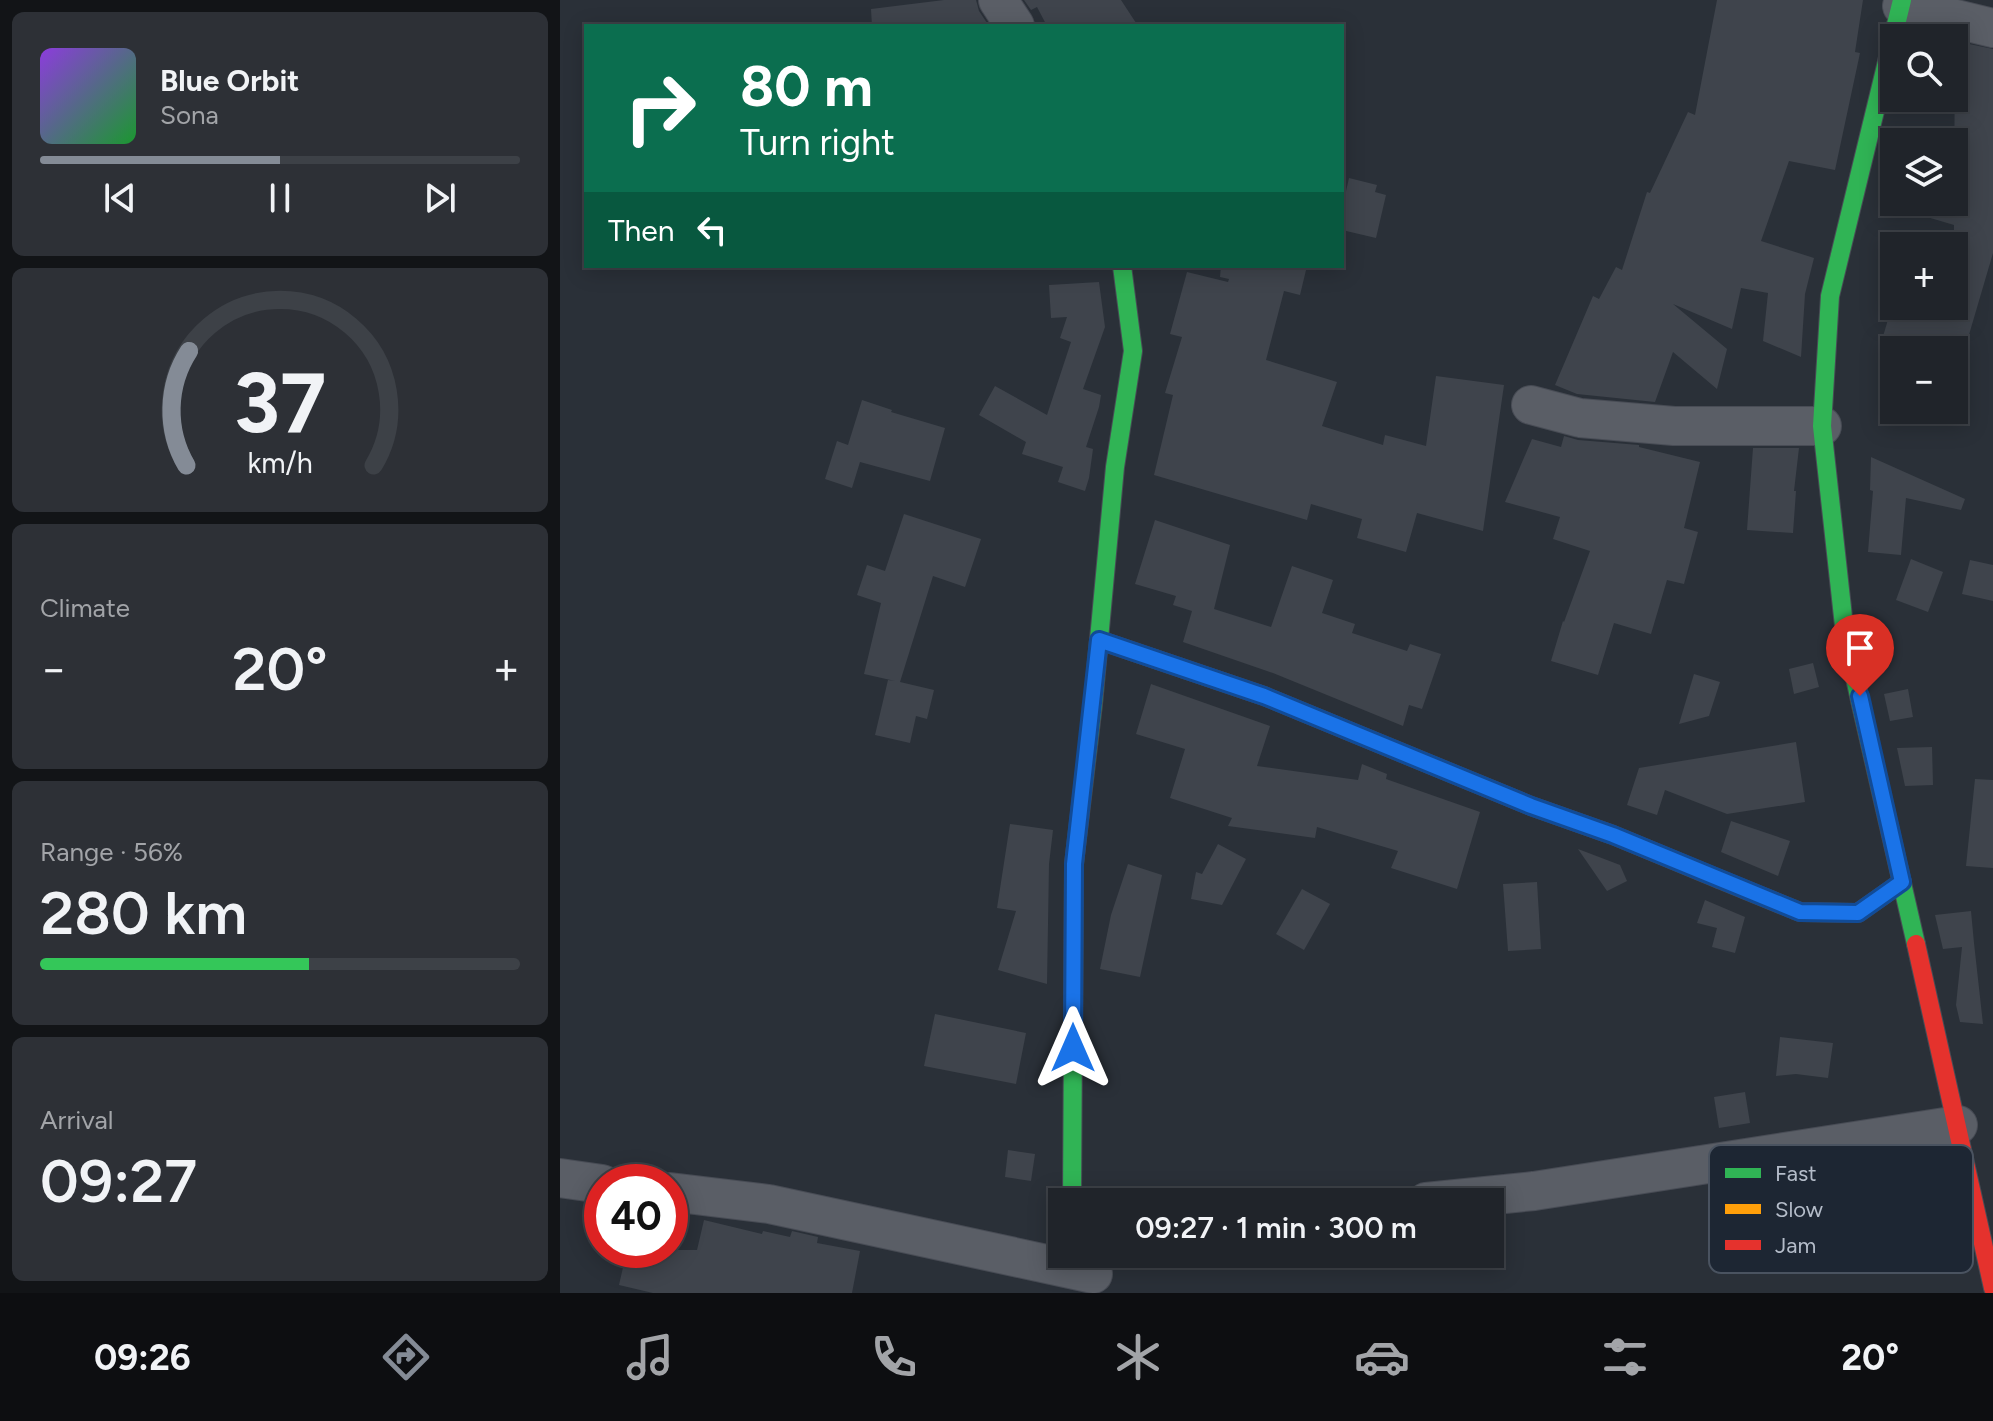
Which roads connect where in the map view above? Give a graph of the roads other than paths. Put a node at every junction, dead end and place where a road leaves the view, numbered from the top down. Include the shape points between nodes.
1 (998, 0) edge
2 (1902, 3) edge
3 (1014, 24) edge
4 (1993, 28) edge
5 (1122, 268) edge
6 (1531, 405) dead end
7 (1822, 426) junction
8 (1099, 640) junction
9 (1902, 882) junction
10 (1958, 1125) junction
11 (1830, 1145) edge
12 (1962, 1145) edge
13 (1709, 1164) edge
14 (560, 1178) edge
15 (584, 1181) edge
16 (1072, 1188) edge
17 (688, 1194) edge
18 (1504, 1194) edge
19 (1973, 1195) edge
20 (1090, 1274) edge
21 (1993, 1288) edge

1 - 3 street
2 - 4 street
2 - 7 street via 1830,296
5 - 8 street via 1133,351 1115,467
6 - 7 street via 1580,418 1674,426
7 - 9 street via 1845,635
8 - 9 street via 1264,696 1800,912 1858,913
8 - 16 street via 1074,864
9 - 10 street
10 - 11 street
10 - 12 street
13 - 18 street
14 - 15 street
17 - 20 street via 769,1204
19 - 21 street

